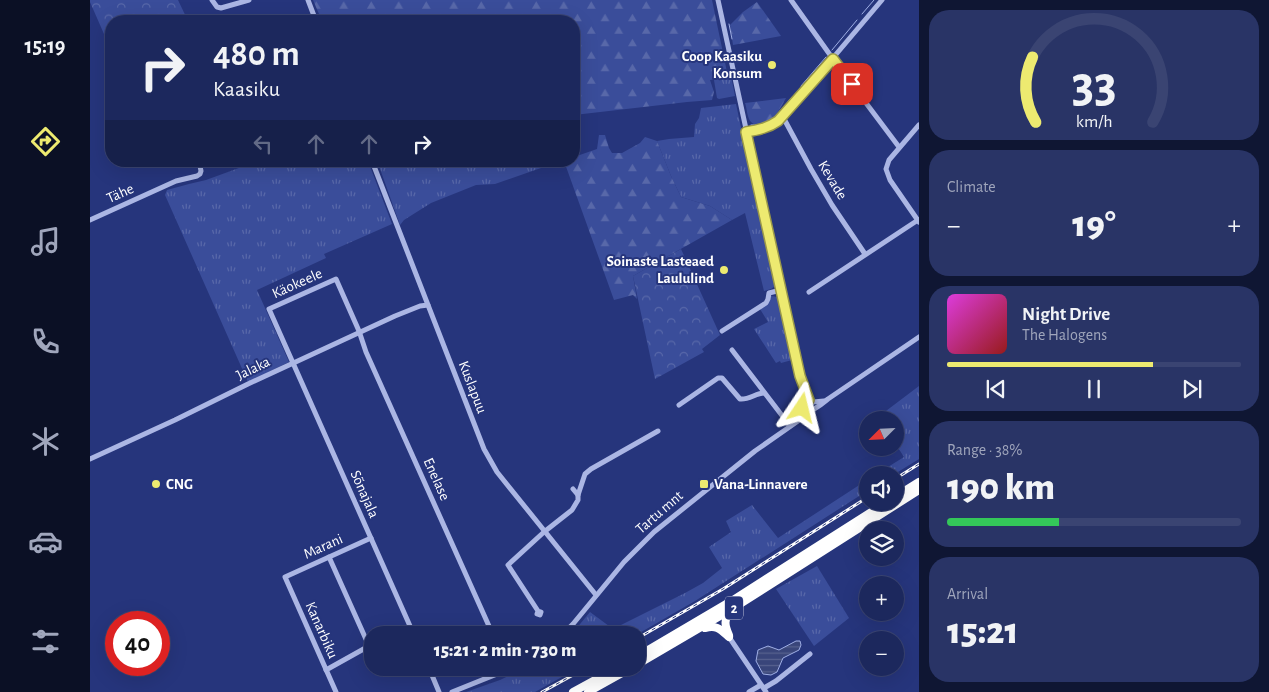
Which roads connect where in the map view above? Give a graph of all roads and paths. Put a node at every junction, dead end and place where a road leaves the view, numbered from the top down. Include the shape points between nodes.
1 (212, 0) edge
2 (249, 0) edge
3 (308, 0) edge
4 (718, 0) edge
5 (882, 0) edge
6 (794, 1) edge
7 (314, 15) edge
8 (833, 59) junction
9 (783, 117) junction
10 (919, 125) edge
11 (746, 132) junction
12 (899, 147) junction
13 (200, 167) edge
14 (374, 167) edge
15 (90, 220) edge
16 (918, 221) edge
17 (865, 254) junction
18 (781, 290) junction
19 (809, 292) dead end
20 (428, 305) junction
21 (722, 331) dead end
22 (360, 332) junction
23 (919, 338) edge
24 (732, 350) dead end
25 (294, 362) junction
26 (800, 376) junction
27 (764, 393) junction
28 (827, 400) junction
29 (811, 401) junction
30 (679, 404) dead end
31 (803, 408) junction
32 (813, 409) junction
33 (790, 426) junction
34 (658, 431) dead end
35 (90, 459) edge
36 (919, 482) edge
37 (573, 489) dead end
38 (919, 490) edge
39 (904, 491) edge
40 (578, 495) junction
41 (872, 511) edge
42 (544, 532) junction
43 (371, 538) junction
44 (329, 557) junction
45 (285, 577) joint
46 (596, 595) junction
47 (737, 606) junction
48 (538, 611) dead end
49 (410, 626) edge
50 (489, 626) edge
51 (571, 626) edge
52 (695, 631) junction
53 (729, 637) junction
54 (646, 651) edge
55 (810, 654) dead end
56 (646, 659) edge
57 (326, 670) junction
58 (432, 676) edge
59 (492, 676) edge
60 (602, 676) edge
61 (617, 676) edge
62 (764, 688) edge
63 (336, 692) edge
64 (439, 692) edge
65 (452, 692) edge
66 (573, 692) edge
67 (588, 692) edge
68 (750, 692) edge

1 - 2 street via 221,8
3 - 7 street
4 - 11 street
5 - 8 street
6 - 8 street
8 - 9 street
8 - 12 street
9 - 11 street via 772,125
9 - 17 street, Kevade via 811,169
10 - 12 street
11 - 18 street
12 - 16 street via 887,163 886,172
13 - 15 street, Tähe via 197,176 176,181
14 - 20 street, Kuslapuu
16 - 17 street
17 - 19 street
18 - 21 street via 769,293 766,302
18 - 26 street
20 - 22 street, Jalaka
20 - 42 street, Kuslapuu via 490,462
22 - 25 street, Jalaka
22 - 25 street, Käokeele via 336,279 270,309
22 - 50 street, Enelase via 366,352
23 - 28 street
24 - 27 street
25 - 35 street, Jalaka
25 - 43 street, Sõnajala
26 - 29 street
26 - 31 street
27 - 30 street via 742,400 722,378 718,378
27 - 33 street
28 - 29 street
28 - 32 street
29 - 31 street via 806,400
29 - 32 street
31 - 32 street via 810,412
31 - 33 street, Tartu mnt via 798,421
33 - 46 street, Tartu mnt via 654,532
34 - 40 street via 591,468 585,474
36 - 39 highway
37 - 40 street
38 - 47 highway, 2
40 - 42 street via 572,510
41 - 54 highway, 2
42 - 46 street, Kuslapuu
42 - 48 street via 508,565
43 - 44 street, Marani
43 - 49 street, Sõnajala
44 - 45 street, Marani
44 - 57 street via 369,646
45 - 57 street, Kanarbiku
46 - 51 street, Tartu mnt
47 - 52 highway, 2
47 - 53 highway via 726,618
52 - 53 highway via 713,626
52 - 56 highway, 2
53 - 62 street
55 - 62 street
57 - 63 street, Kanarbiku
58 - 64 street
59 - 65 street
60 - 66 highway
61 - 67 highway
62 - 68 street

